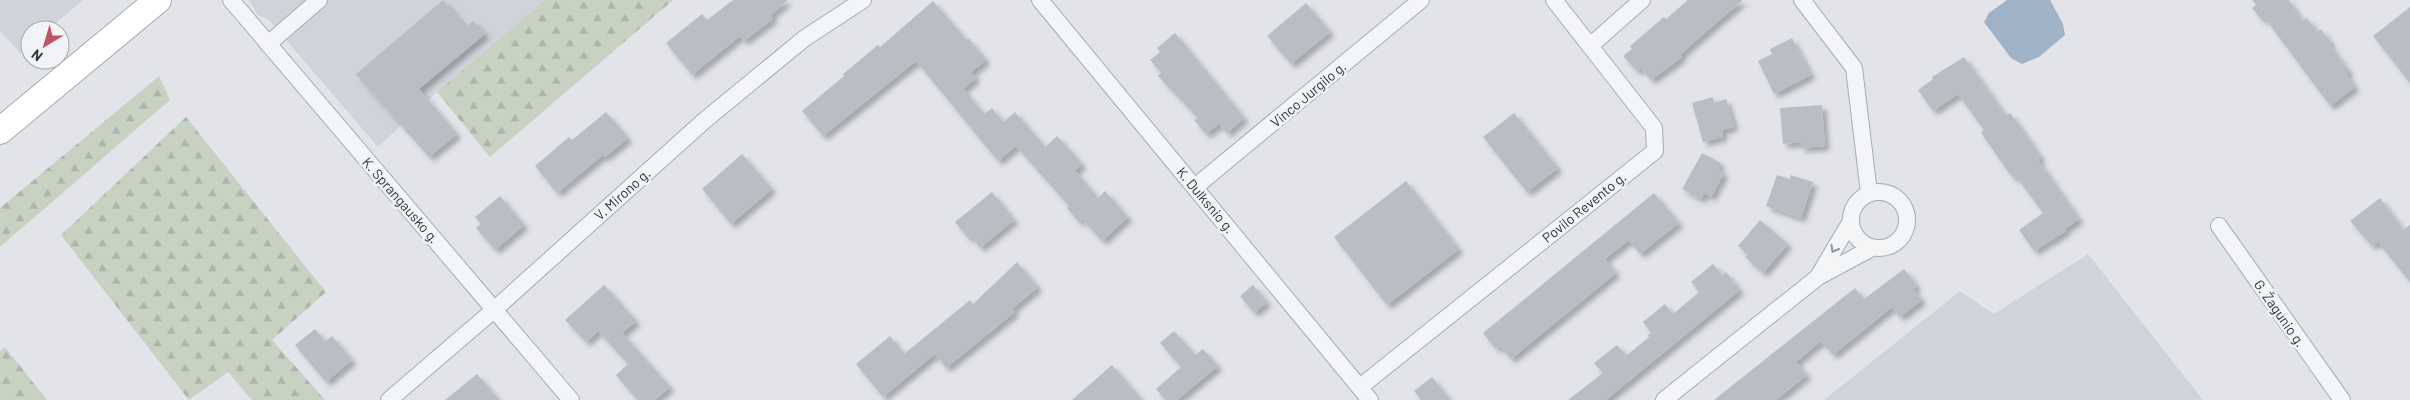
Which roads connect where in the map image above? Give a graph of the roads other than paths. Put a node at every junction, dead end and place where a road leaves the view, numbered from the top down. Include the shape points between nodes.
1 (158, 0) edge
2 (231, 0) edge
3 (319, 0) edge
4 (864, 0) edge
5 (1040, 0) edge
6 (1421, 0) edge
7 (1554, 0) edge
8 (1642, 0) edge
9 (1802, 0) edge
10 (268, 44) junction
11 (1590, 46) junction
12 (0, 132) edge
13 (1195, 187) junction
14 (1869, 193) junction
15 (1851, 221) junction
16 (2219, 226) dead end
17 (1872, 248) junction
18 (1818, 277) junction
19 (495, 309) junction
20 (1360, 387) junction
21 (389, 400) edge
22 (571, 400) edge
23 (1370, 400) edge
24 (1664, 400) edge
25 (2342, 400) edge

1 - 12 main road
2 - 10 street, K. Sprangausko g.
3 - 10 street
4 - 19 street, V. Mirono g. via 805,38 704,120
5 - 13 street, K. Dulksnio g.
6 - 13 street, Vinco Jurgilo g.
7 - 11 street
8 - 11 street
9 - 14 street via 1854,68
10 - 19 street, K. Sprangausko g.
11 - 20 street, Povilo Revento g. via 1654,128 1655,151
13 - 20 street, K. Dulksnio g.
14 - 15 street via 1855,204
14 - 17 street via 1887,192 1895,196 1906,210 1908,219 1907,228 1897,242 1881,249
15 - 17 street via 1857,238
15 -> 18 street
16 - 25 street, G. Žagunio g.
17 - 18 street
18 - 24 street
19 - 21 street, V. Mirono g.
19 - 22 street, K. Sprangausko g.
20 - 23 street, K. Dulksnio g.

